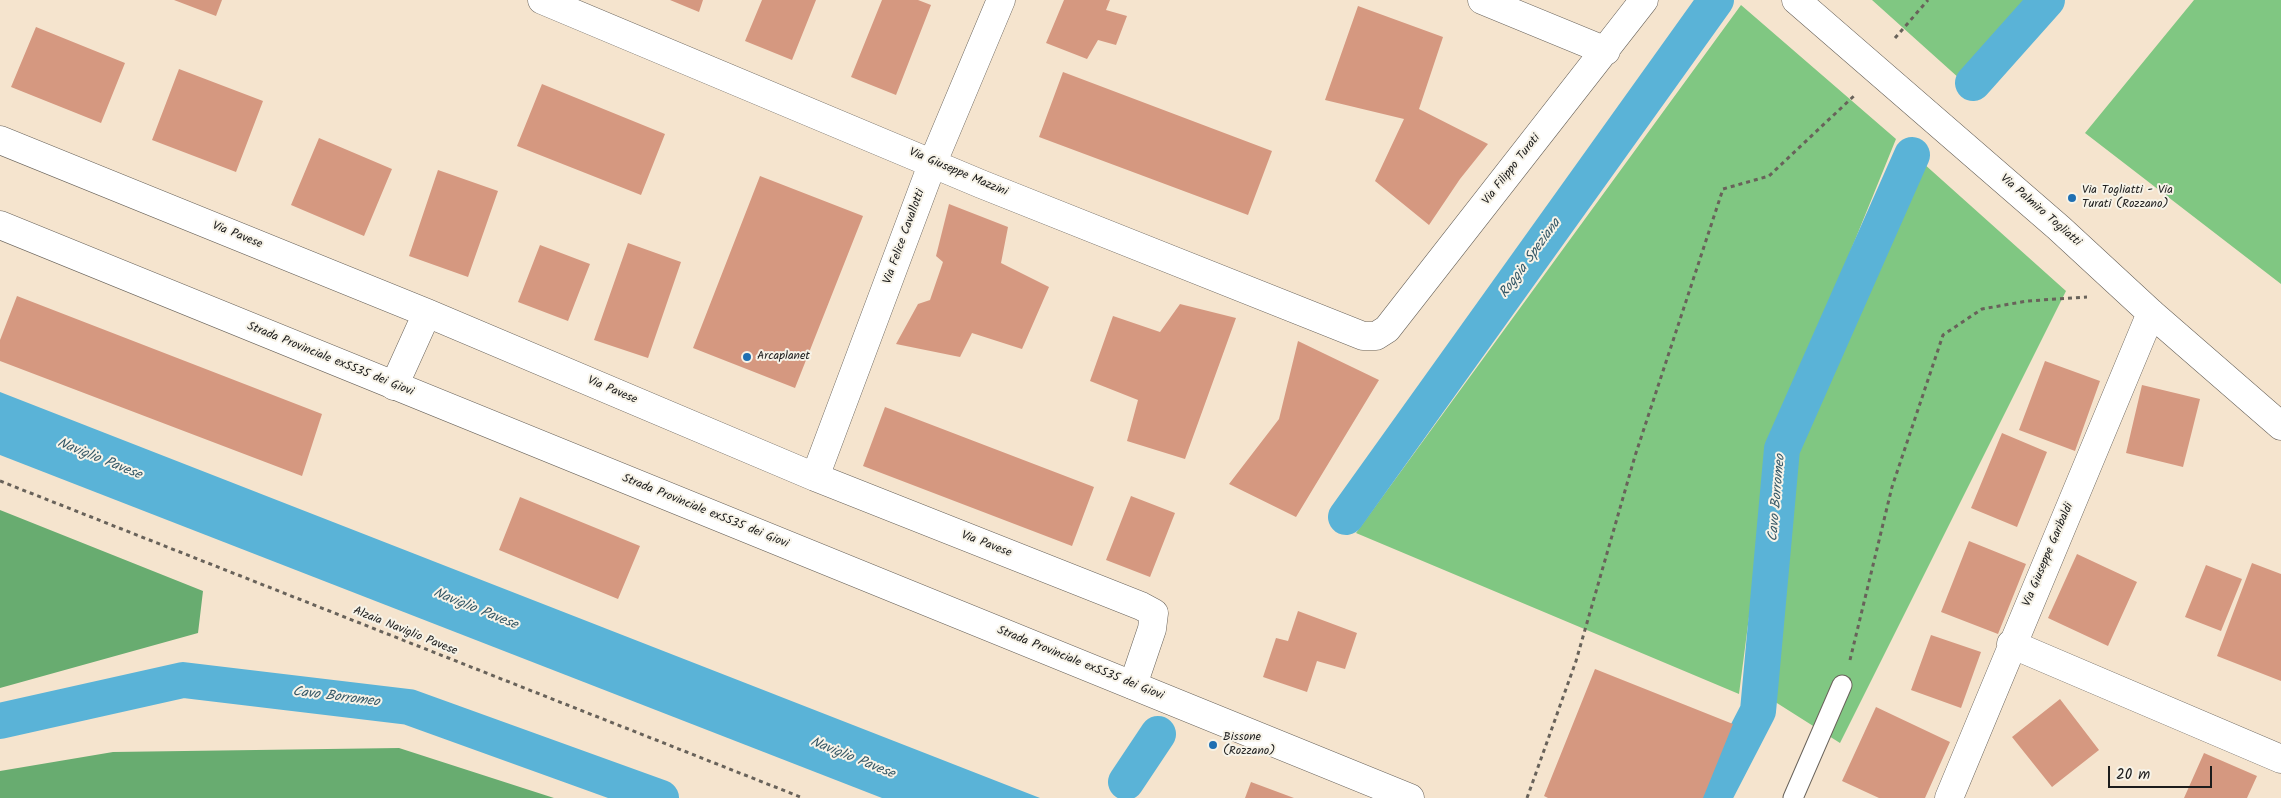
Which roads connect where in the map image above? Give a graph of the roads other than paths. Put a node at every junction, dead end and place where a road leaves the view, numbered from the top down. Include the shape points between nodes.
1 (542, 0) edge
2 (1001, 0) edge
3 (1482, 0) edge
4 (1644, 0) edge
5 (1796, 0) edge
6 (1606, 51) junction
7 (0, 140) edge
8 (933, 162) junction
9 (0, 225) edge
10 (428, 313) junction
11 (2151, 313) junction
12 (1376, 336) joint
13 (394, 386) junction
14 (2281, 426) edge
15 (815, 477) junction
16 (2011, 644) junction
17 (1133, 685) junction
18 (1842, 685) road end
19 (2281, 759) edge
20 (1410, 798) edge
21 (1793, 798) edge
22 (1949, 798) edge

1 - 8 street, Via Giuseppe Mazzini
2 - 8 street, Via Felice Cavallotti
3 - 6 street
4 - 6 street, Via Filippo Turati
5 - 11 street, Via Palmiro Togliatti via 2059,228
6 - 12 street, Via Filippo Turati via 1387,329
7 - 10 street, Via Pavese
8 - 12 street, Via Giuseppe Mazzini via 1362,336
8 - 15 street, Via Felice Cavallotti
9 - 13 street, Strada Provinciale exSS35 dei Giovi
10 - 13 street
10 - 15 street, Via Pavese
11 - 14 street, Via Palmiro Togliatti
11 - 16 street, Via Giuseppe Garibaldi
13 - 17 street, Strada Provinciale exSS35 dei Giovi
15 - 17 street, Via Pavese via 1154,613 1152,629
16 - 19 street
16 - 22 street, Via Giuseppe Garibaldi
17 - 20 street, Strada Provinciale exSS35 dei Giovi
18 - 21 lane

